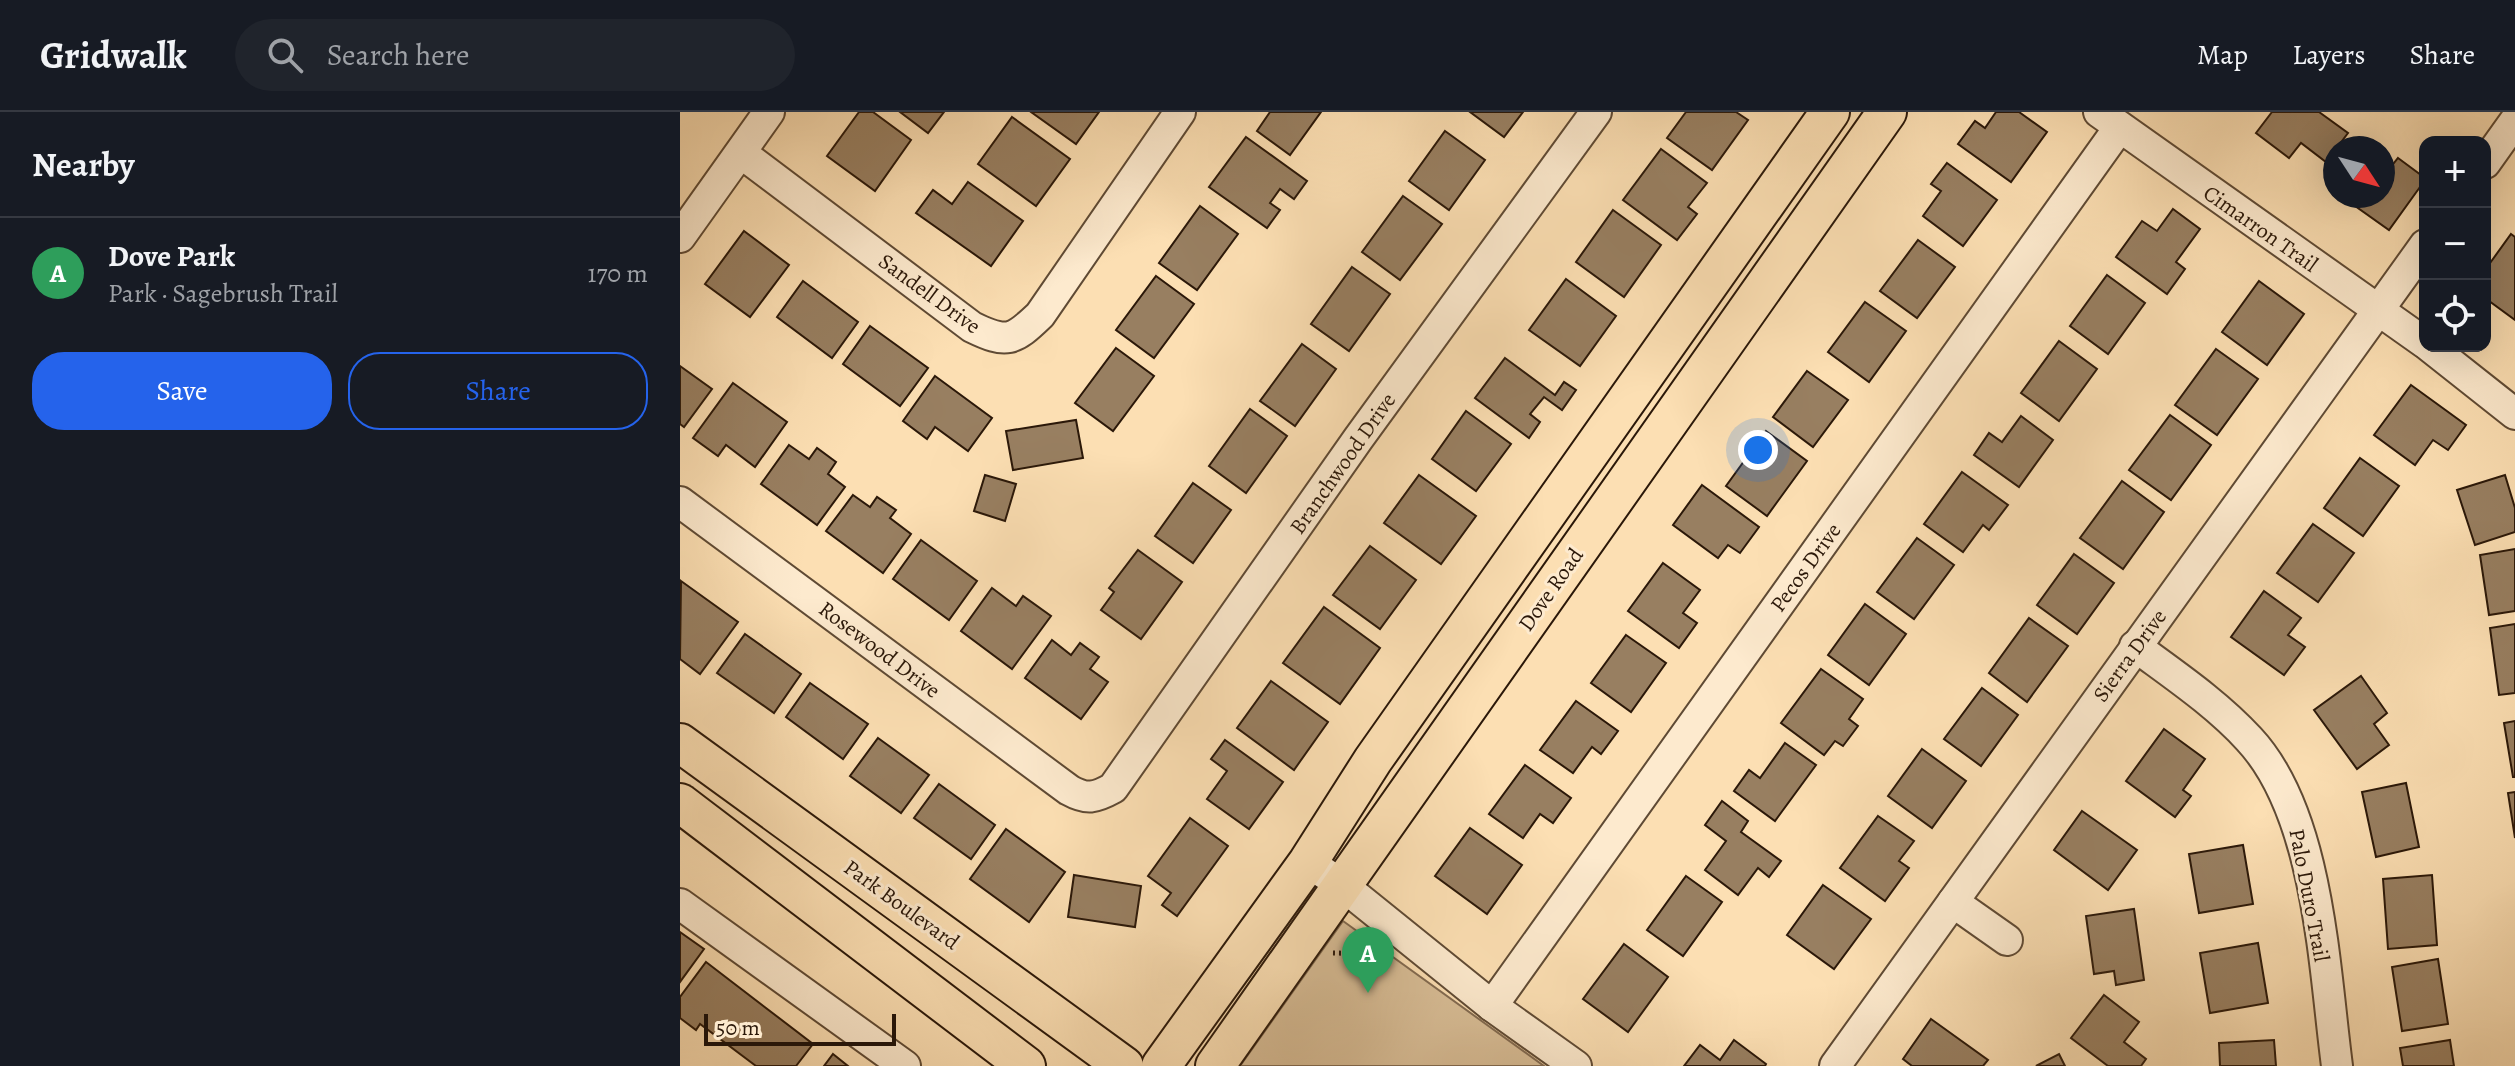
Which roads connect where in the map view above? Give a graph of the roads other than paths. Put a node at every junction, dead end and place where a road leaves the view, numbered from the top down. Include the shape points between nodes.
1 (769, 112) edge
2 (1180, 112) edge
3 (1596, 112) edge
4 (1830, 112) edge
5 (1887, 112) edge
6 (2109, 120) edge
7 (2515, 121) edge
8 (741, 153) junction
9 (2491, 155) edge
10 (680, 237) edge
11 (2419, 253) edge
12 (2378, 310) junction
13 (2419, 338) edge
14 (2437, 352) edge
15 (2515, 414) edge
16 (680, 502) edge
17 (2135, 646) junction
18 (680, 743) edge
19 (717, 770) junction
20 (1080, 796) joint
21 (683, 811) edge
22 (1308, 862) junction
23 (1342, 885) junction
24 (1953, 902) junction
25 (680, 904) edge
26 (2007, 940) dead end
27 (1492, 1006) junction
28 (905, 1066) edge
29 (1026, 1066) edge
30 (1124, 1066) edge
31 (1161, 1066) edge
32 (1215, 1066) edge
33 (1576, 1066) edge
34 (1835, 1066) edge
35 (2337, 1066) edge

1 - 8 street
2 - 8 street, Sandell Drive via 1040,315 1008,339 972,327
3 - 20 street, Branchwood Drive via 1113,788 1091,798
4 - 22 main road via 1382,747
5 - 23 main road, Dove Road
6 - 12 street, Cimarron Trail
6 - 27 street, Pecos Drive
7 - 9 street
8 - 10 street
11 - 12 street, Sierra Drive
12 - 13 street, Cimarron Trail
12 - 17 street, Sierra Drive
14 - 15 street, Cimarron Trail
16 - 20 street, Rosewood Drive
17 - 24 street, Sierra Drive
17 - 35 street, Palo Duro Trail via 2250,740 2296,820 2313,889
18 - 19 main road, Park Boulevard
19 - 21 main road
19 - 30 main road, Park Boulevard
21 - 29 main road
22 - 23 street
22 - 31 main road
23 - 27 street
23 - 32 main road, Dove Road
24 - 26 street
24 - 34 street, Sierra Drive
25 - 28 street
27 - 33 street

